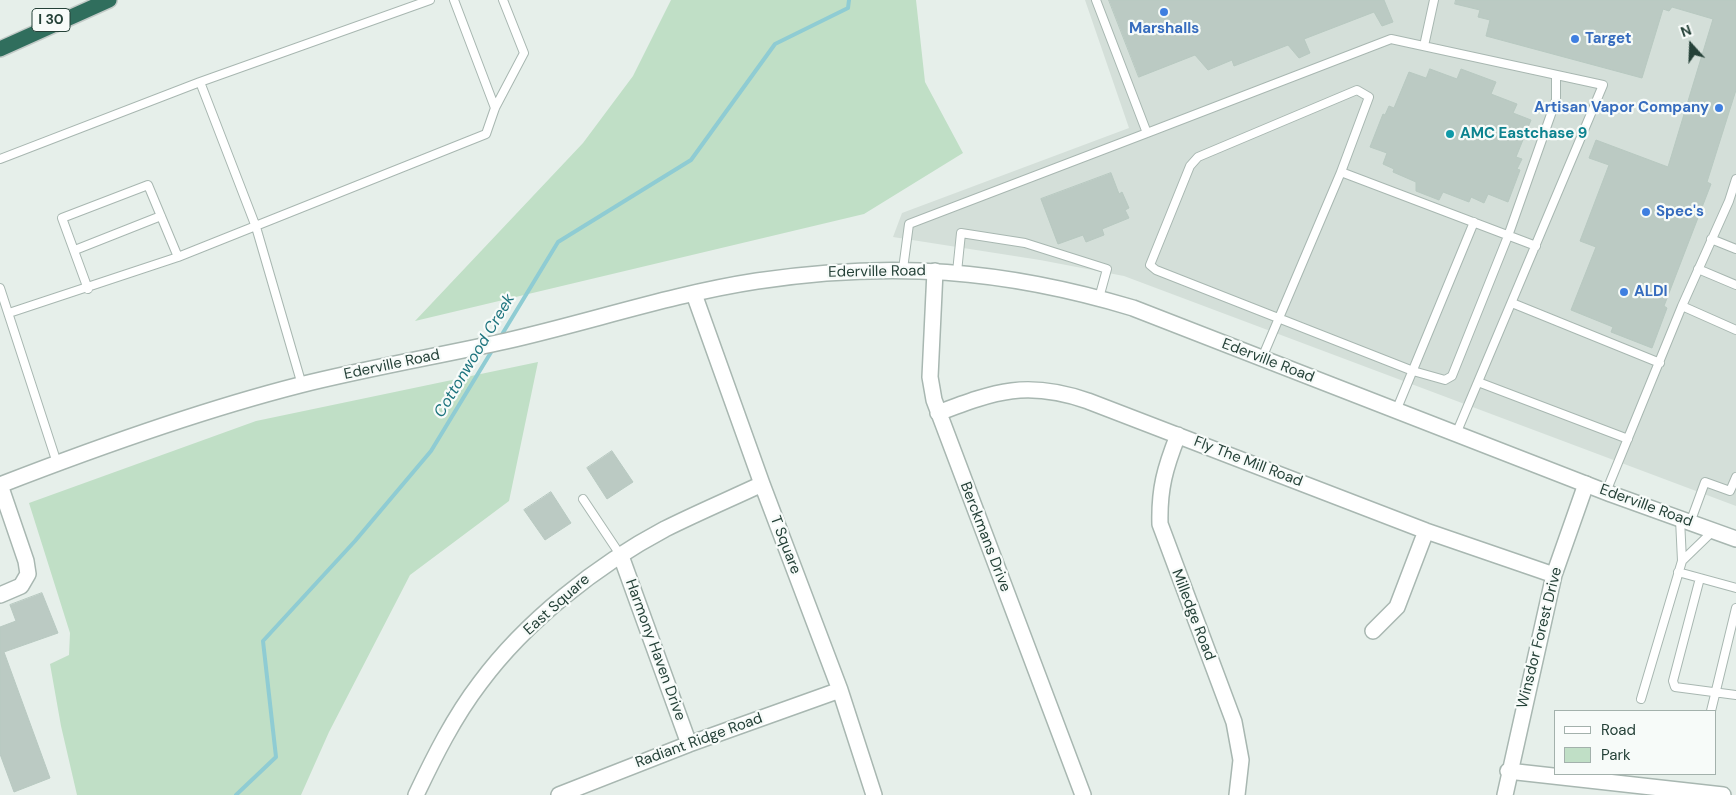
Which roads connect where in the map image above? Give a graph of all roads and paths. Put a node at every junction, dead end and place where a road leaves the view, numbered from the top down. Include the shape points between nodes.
1 (102, 0) edge
2 (109, 0) edge
3 (430, 0) edge
4 (454, 0) edge
5 (503, 0) edge
6 (1096, 0) edge
7 (1434, 0) edge
8 (0, 39) edge
9 (1424, 46) junction
10 (0, 49) edge
11 (1556, 75) junction
12 (200, 82) junction
13 (494, 108) junction
14 (1147, 133) junction
15 (0, 159) edge
16 (1341, 172) junction
17 (1736, 179) edge
18 (1732, 202) edge
19 (161, 216) junction
20 (1474, 222) junction
21 (256, 227) junction
22 (1508, 236) junction
23 (1711, 239) junction
24 (1536, 246) junction
25 (1736, 248) edge
26 (75, 250) junction
27 (178, 257) junction
28 (903, 269) junction
29 (1698, 269) junction
30 (935, 271) junction
31 (957, 272) junction
32 (1736, 284) edge
33 (0, 288) edge
34 (88, 289) junction
35 (694, 294) junction
36 (1099, 298) junction
37 (1512, 303) junction
38 (1682, 306) junction
39 (9, 313) junction
40 (1280, 318) junction
41 (1736, 330) edge
42 (1262, 358) junction
43 (1660, 363) junction
44 (1413, 371) junction
45 (1478, 382) junction
46 (302, 385) junction
47 (1396, 410) junction
48 (938, 413) junction
49 (1456, 434) junction
50 (1178, 435) junction
51 (1628, 439) junction
52 (57, 463) junction
53 (1736, 477) edge
54 (762, 484) junction
55 (1586, 484) junction
56 (0, 485) edge
57 (1606, 492) junction
58 (583, 498) dead end
59 (1685, 521) junction
60 (1426, 531) junction
61 (1713, 531) junction
62 (1736, 539) edge
63 (622, 556) junction
64 (1682, 561) junction
65 (1678, 572) junction
66 (1554, 575) junction
67 (1700, 578) junction
68 (1736, 588) edge
69 (0, 595) edge
70 (1736, 608) edge
71 (1374, 631) dead end
72 (840, 690) junction
73 (1714, 693) junction
74 (1736, 695) edge
75 (1641, 700) dead end
76 (1711, 710) edge
77 (689, 744) junction
78 (1508, 771) junction
79 (416, 795) edge
80 (559, 795) edge
81 (874, 795) edge
82 (1083, 795) edge
83 (1237, 795) edge
84 (1505, 795) edge
85 (1723, 795) edge

1 - 8 highway, I 30
2 - 10 highway
3 - 12 lane
4 - 13 lane
5 - 13 lane via 524,53
6 - 14 lane
7 - 9 lane
9 - 11 lane
9 - 14 lane via 1391,39
11 - 22 lane via 1556,100
11 - 24 lane via 1604,85
12 - 15 lane
12 - 21 lane
13 - 21 lane via 486,134
14 - 28 lane via 909,224
16 - 20 lane
16 - 40 lane
16 - 40 lane via 1370,97 1357,90 1198,157 1190,166 1150,265
17 - 18 lane
18 - 23 lane
19 - 26 lane
19 - 26 lane via 148,185 62,218
19 - 27 lane
20 - 22 lane
20 - 44 lane
21 - 27 lane
21 - 46 lane
22 - 24 lane
22 - 44 lane via 1452,376 1445,380
23 - 25 lane
23 - 29 lane
24 - 37 lane
26 - 34 lane
27 - 34 lane
28 - 30 street, Ederville Road
28 - 35 street, Ederville Road via 841,271
29 - 32 lane
29 - 38 lane
30 - 31 street, Ederville Road
30 - 48 street, Berckmans Drive via 930,378
31 - 36 street, Ederville Road via 1048,286
31 - 36 lane via 961,233 1025,243 1107,269
33 - 39 lane
34 - 39 lane
35 - 46 street, Ederville Road via 579,324
35 - 54 street, T Square
36 - 42 street, Ederville Road
37 - 43 lane
37 - 45 lane
38 - 41 lane
38 - 43 lane
39 - 52 lane
40 - 42 lane
40 - 44 lane
42 - 47 street, Ederville Road
43 - 51 lane
44 - 47 lane
45 - 49 lane
45 - 51 lane
46 - 52 street, Ederville Road via 234,403
47 - 49 street, Ederville Road
48 - 50 street, Fly The Mill Road via 1002,391 1040,389 1080,398
48 - 82 street, Berckmans Drive
49 - 55 street, Ederville Road
50 - 60 street, Fly The Mill Road
50 - 83 street, Milledge Road via 1164,471 1160,524 1234,722 1241,760
51 - 57 lane
52 - 56 street, Ederville Road
53 - 59 lane via 1730,491 1704,482
54 - 63 street, East Square via 665,529
54 - 72 street, T Square
55 - 57 street, Ederville Road
55 - 66 street, Winsdor Forest Drive
56 - 69 street via 28,567 26,581
57 - 59 street, Ederville Road
58 - 63 lane
59 - 61 street, Ederville Road
59 - 64 lane
60 - 66 street, Fly The Mill Road
60 - 71 street via 1397,607
61 - 62 street, Ederville Road
61 - 64 lane
63 - 77 street, Harmony Haven Drive
63 - 79 street, East Square via 589,576 535,622 480,682 454,722
64 - 65 lane
65 - 67 lane
65 - 75 lane
66 - 78 street, Winsdor Forest Drive
67 - 68 lane
67 - 73 lane via 1673,681 1676,687
70 - 73 lane
72 - 77 street, Radiant Ridge Road
72 - 81 street, T Square
73 - 74 lane
73 - 76 lane
77 - 80 street, Radiant Ridge Road
78 - 84 street, Winsdor Forest Drive
78 - 85 street

